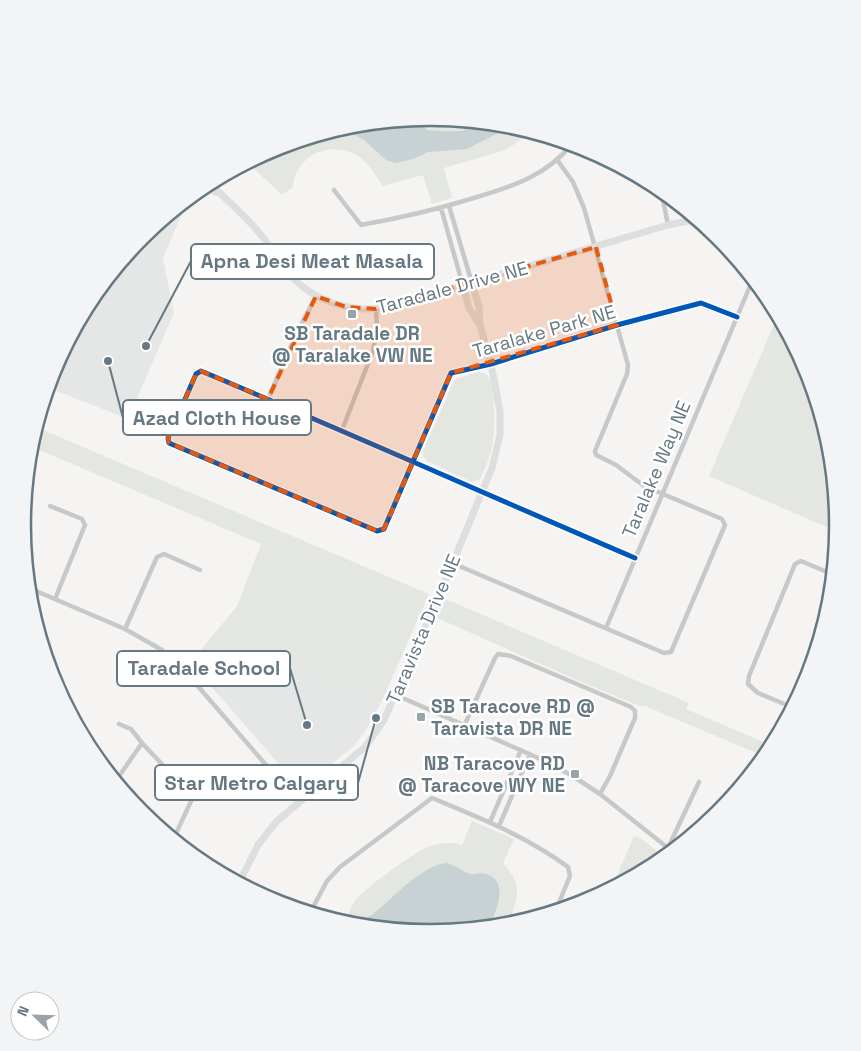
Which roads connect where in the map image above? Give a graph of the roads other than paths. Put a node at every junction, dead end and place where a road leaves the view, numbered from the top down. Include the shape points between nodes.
1 (567, 150) edge
2 (558, 161) junction
3 (216, 190) edge
4 (334, 190) dead end
5 (214, 191) edge
6 (219, 193) junction
7 (663, 202) edge
8 (449, 206) junction
9 (441, 208) junction
10 (689, 221) edge
11 (668, 226) junction
12 (596, 247) junction
13 (472, 283) junction
14 (463, 286) junction
15 (750, 286) edge
16 (316, 296) junction
17 (376, 310) junction
18 (736, 317) junction
19 (480, 325) junction
20 (617, 325) junction
21 (491, 364) junction
22 (268, 399) junction
23 (342, 430) junction
24 (414, 461) junction
25 (481, 492) junction
26 (662, 493) junction
27 (50, 506) dead end
28 (635, 558) junction
29 (452, 563) junction
30 (200, 570) dead end
31 (827, 572) edge
32 (37, 591) edge
33 (55, 599) junction
34 (606, 628) junction
35 (125, 629) junction
36 (396, 695) junction
37 (787, 705) edge
38 (119, 724) dead end
39 (465, 724) junction
40 (142, 743) junction
41 (521, 750) junction
42 (530, 754) junction
43 (120, 776) edge
44 (699, 782) dead end
45 (600, 794) junction
46 (298, 802) junction
47 (490, 822) junction
48 (499, 826) junction
49 (177, 834) edge
50 (669, 845) edge
51 (667, 847) edge
52 (242, 877) edge
53 (558, 904) edge
54 (313, 907) edge

1 - 2 street
2 - 8 street via 514,186
2 - 12 street via 579,195
3 - 6 street, Taradale Drive NE
4 - 9 street via 361,224
5 - 6 street, Taradale Drive NE
6 - 16 street, Taradale Drive NE via 262,235 290,275
7 - 11 street
8 - 9 street
8 - 13 street
9 - 14 street
10 - 11 street, Taradale Drive NE
11 - 12 street, Taradale Drive NE
12 - 13 street, Taradale Drive NE
12 - 20 street
13 - 14 street, Taradale Drive NE
13 - 19 street, Taravista Drive NE via 479,306
14 - 17 street, Taradale Drive NE
14 - 19 street, Taravista Drive NE
15 - 18 street, Taralake Way NE
16 - 17 street, Taradale Drive NE via 346,306
16 - 22 street
17 - 23 street via 371,360
18 - 20 street, Taralake Park NE via 701,303
18 - 26 street, Taralake Way NE
19 - 21 street, Taravista Drive NE
20 - 21 street, Taralake Park NE
20 - 26 street via 628,369 596,455 644,486
21 - 24 street, Taralake Park NE via 451,373
21 - 25 street, Taravista Drive NE via 500,411 500,435 492,468
22 - 23 street
22 - 24 street via 201,371 196,374 168,438 170,443 378,531 384,529
23 - 24 street
24 - 25 street
25 - 28 street
25 - 29 street, Taravista Drive NE
26 - 28 street, Taralake Way NE
26 - 34 street via 722,519 725,525 671,652 664,653
27 - 33 street via 82,519 85,525
28 - 34 street, Taralake Way NE
29 - 34 street
29 - 36 street, Taravista Drive NE
30 - 35 street via 164,554 157,557
31 - 37 street via 801,561 795,564 749,676 748,684 758,693
32 - 33 street
33 - 35 street
35 - 46 street via 162,650 189,677
36 - 39 street
36 - 46 street, Taravista Drive NE via 383,722 365,747
38 - 40 street via 131,729
39 - 41 street
39 - 45 street via 498,654 512,656 631,707 635,718
40 - 43 street
40 - 49 street via 193,798
41 - 42 street
41 - 47 street
42 - 45 street via 572,775
42 - 48 street
44 - 50 street
45 - 51 street
46 - 52 street, Taravista Drive NE via 258,845
47 - 48 street
47 - 54 street via 432,798 340,867 327,881
48 - 53 street via 568,867 570,876

